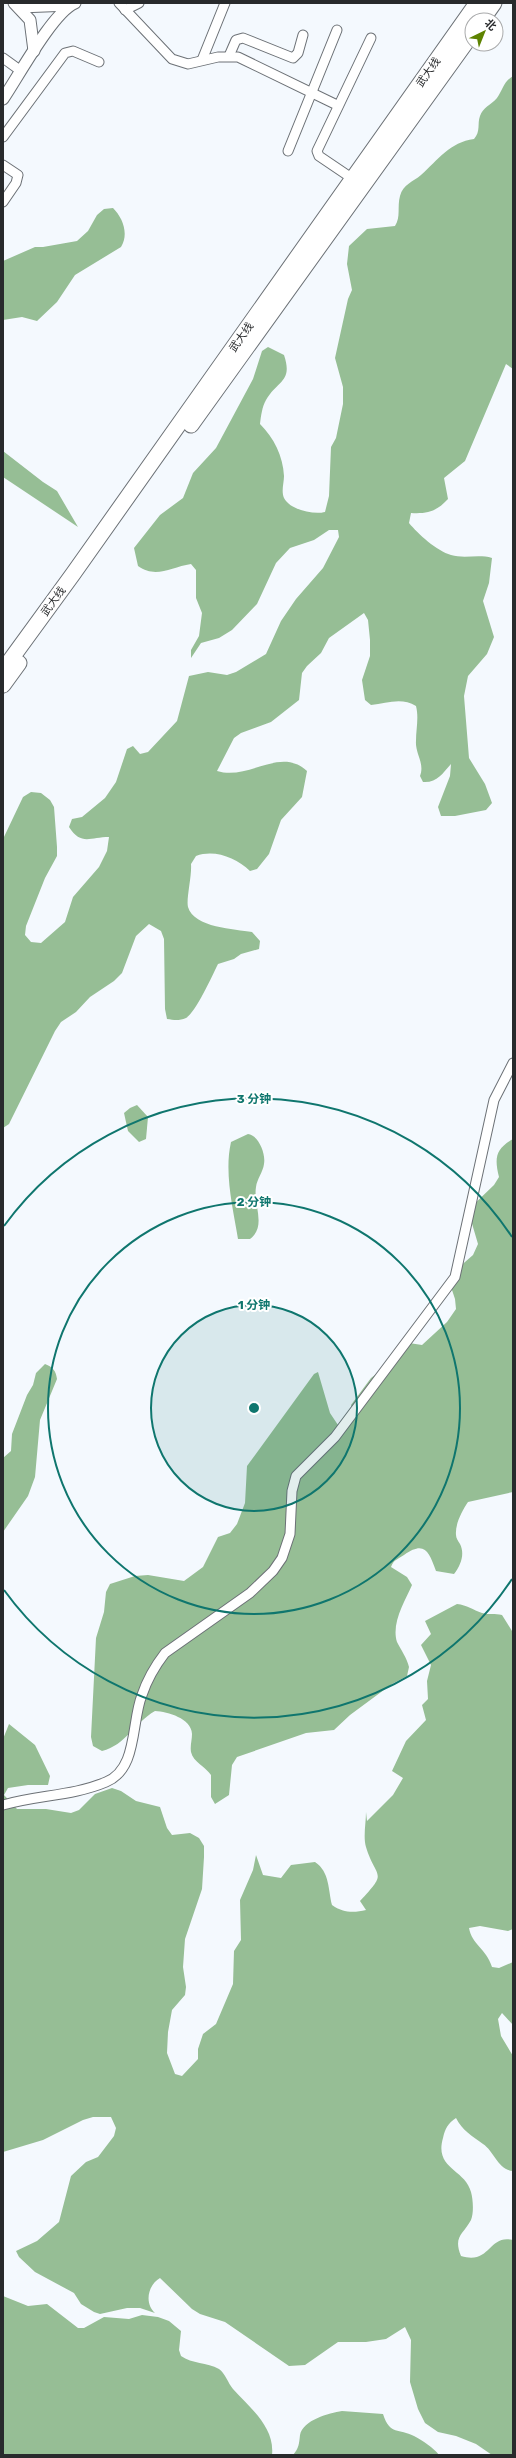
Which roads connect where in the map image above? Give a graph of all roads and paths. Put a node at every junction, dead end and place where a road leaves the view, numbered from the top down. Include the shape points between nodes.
1 (139, 3) edge
2 (225, 3) edge
3 (477, 3) edge
4 (494, 3) edge
5 (72, 4) edge
6 (17, 5) edge
7 (122, 6) edge
8 (488, 12) edge
9 (337, 30) dead end
10 (303, 35) dead end
11 (371, 38) dead end
12 (464, 45) edge
13 (34, 51) junction
14 (229, 56) junction
15 (3, 58) edge
16 (202, 60) junction
17 (99, 62) dead end
18 (21, 71) junction
19 (312, 93) junction
20 (3, 99) edge
21 (337, 105) junction
22 (3, 137) edge
23 (288, 151) dead end
24 (3, 165) edge
25 (353, 179) junction
26 (3, 202) edge
27 (3, 670) edge
28 (3, 685) edge
29 (513, 1063) edge
30 (3, 1805) edge

1 - 7 street
2 - 16 street
3 - 25 highway, 武大线
4 - 8 highway
5 - 6 street
5 - 13 street via 54,22
6 - 13 street via 30,20
7 - 16 street via 172,59 188,64
9 - 19 street
10 - 14 street via 298,53 293,58 243,38 236,40
11 - 21 street
12 - 28 highway, 武大线
13 - 18 street
14 - 16 street
14 - 19 street via 238,57
15 - 18 street
17 - 22 street via 73,51 65,53
18 - 20 street
19 - 21 street
19 - 23 street
21 - 25 street via 317,151 319,156
24 - 26 street via 18,176
25 - 27 highway, 武大线
29 - 30 street via 494,1100 455,1277 335,1437 296,1476 292,1491 290,1534 282,1558 273,1571 233,1606 164,1653 141,1697 128,1758 121,1771 108,1781 81,1790

